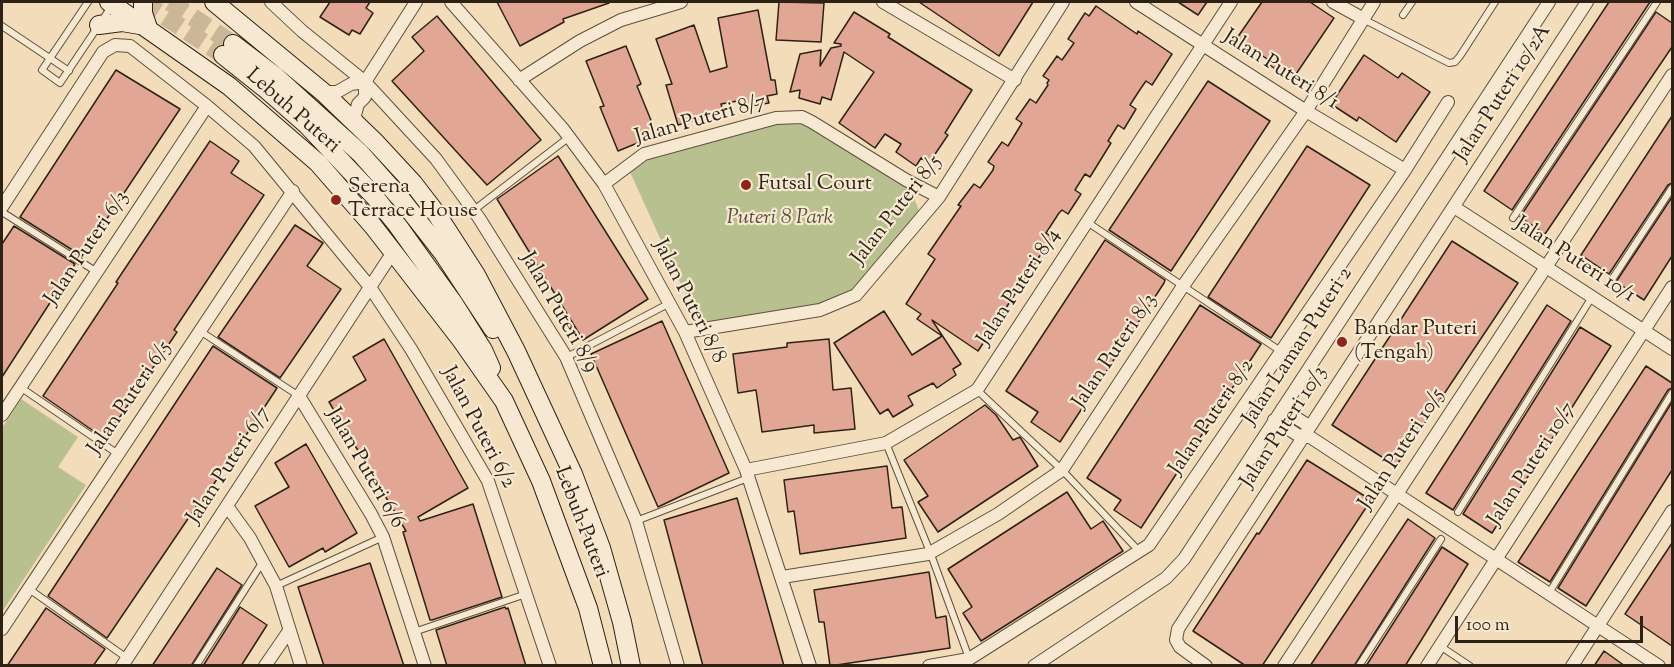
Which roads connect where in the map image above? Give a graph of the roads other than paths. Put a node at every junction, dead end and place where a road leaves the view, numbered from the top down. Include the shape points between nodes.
1 (88, 2) edge
2 (112, 2) edge
3 (143, 2) edge
4 (214, 2) edge
5 (271, 2) edge
6 (416, 2) edge
7 (451, 2) edge
8 (681, 2) edge
9 (883, 2) edge
10 (1063, 2) edge
11 (1136, 2) edge
12 (1231, 2) edge
13 (1333, 2) edge
14 (1374, 2) edge
15 (1412, 2) edge
16 (1495, 2) edge
17 (1549, 2) edge
18 (1587, 2) edge
19 (1657, 2) edge
20 (1403, 15) dead end
21 (1362, 18) junction
22 (99, 25) junction
23 (2, 26) edge
24 (147, 28) junction
25 (1202, 45) junction
26 (50, 58) junction
27 (69, 71) junction
28 (1672, 75) edge
29 (519, 80) junction
30 (1015, 80) junction
31 (365, 82) junction
32 (324, 92) junction
33 (1448, 102) dead end
34 (207, 106) junction
35 (1305, 111) junction
36 (357, 125) junction
37 (568, 138) junction
38 (1405, 170) junction
39 (604, 184) junction
40 (1672, 188) edge
41 (292, 191) junction
42 (939, 197) junction
43 (2, 207) edge
44 (1454, 207) junction
45 (474, 210) junction
46 (2, 212) edge
47 (1513, 218) dead end
48 (1086, 221) junction
49 (393, 252) junction
50 (1546, 267) junction
51 (97, 272) junction
52 (1611, 281) dead end
53 (1183, 286) junction
54 (370, 287) junction
55 (1672, 287) edge
56 (1593, 297) junction
57 (668, 304) junction
58 (200, 331) junction
59 (1644, 331) junction
60 (685, 332) junction
61 (1672, 349) edge
62 (1282, 352) junction
63 (566, 357) junction
64 (20, 387) junction
65 (977, 390) junction
66 (1672, 393) edge
67 (299, 396) junction
68 (504, 401) junction
69 (1282, 409) junction
70 (546, 414) junction
71 (2, 415) edge
72 (1274, 420) junction
73 (1307, 433) junction
74 (885, 443) junction
75 (118, 454) junction
76 (1062, 470) junction
77 (747, 474) junction
78 (1397, 494) junction
79 (227, 506) junction
80 (1672, 511) edge
81 (1458, 512) dead end
82 (636, 521) junction
83 (383, 537) junction
84 (1441, 539) dead end
85 (930, 552) junction
86 (1140, 552) junction
87 (1496, 559) junction
88 (263, 562) junction
89 (782, 577) junction
90 (276, 586) junction
91 (28, 589) junction
92 (1549, 593) junction
93 (526, 594) junction
94 (1598, 625) junction
95 (2, 629) edge
96 (289, 631) junction
97 (414, 632) junction
98 (1440, 646) junction
99 (969, 658) junction
100 (124, 662) edge
101 (196, 666) edge
102 (265, 666) edge
103 (301, 666) edge
104 (425, 666) edge
105 (550, 666) edge
106 (603, 666) edge
107 (631, 666) edge
108 (678, 666) edge
109 (810, 666) edge
110 (929, 666) edge
111 (1034, 666) edge
112 (1206, 666) edge
113 (1284, 666) edge
114 (1359, 666) edge
115 (1427, 666) edge
116 (1470, 666) edge
117 (1572, 666) edge
118 (1659, 666) edge

1 - 26 lane
2 - 22 lane
2 - 24 main road, Lebuh Puteri
3 - 24 main road
4 - 32 main road, Lebuh Puteri
5 - 31 street, Jalan Puteri 8/9
6 - 31 street
7 - 29 street, Jalan Puteri 8/8
8 - 29 street via 621,20
9 - 30 street
10 - 30 street, Jalan Puteri 8/5
11 - 25 street, Jalan Puteri 8/1
12 - 25 street, Jalan Puteri 8/4
13 - 21 street
14 - 21 street, Jalan Puteri 8/3
15 - 20 lane
16 - 21 lane via 1460,56 1449,63
17 - 69 street, Jalan Laman Puteri 2
18 - 44 street, Jalan Puteri 10/2A
19 - 47 lane
21 - 35 street, Jalan Puteri 8/3
22 - 24 main road via 122,22
22 - 27 lane
23 - 26 lane
24 - 49 main road, Lebuh Puteri via 229,86 310,155
25 - 35 street, Jalan Puteri 8/1
25 - 48 street, Jalan Puteri 8/4
26 - 27 lane
26 - 27 lane via 42,70 60,83
28 - 50 street, Jalan Puteri 10/5
29 - 37 street, Jalan Puteri 8/8
30 - 42 street, Jalan Puteri 8/5
31 - 32 street via 337,92
31 - 36 street via 365,97 355,115
31 - 45 street, Jalan Puteri 8/9 via 436,159
32 - 36 main road, Lebuh Puteri
33 - 38 street, Jalan Puteri 8/2
34 - 41 street, Jalan Puteri 6/2 via 255,146
34 - 43 street, Jalan Puteri 6/2 via 130,46 115,45 103,52
34 - 51 street, Jalan Puteri 6/3
35 - 38 street, Jalan Puteri 8/1
35 - 53 street, Jalan Puteri 8/3
36 - 70 main road, Lebuh Puteri via 436,213 476,275
37 - 39 street, Jalan Puteri 8/8
37 - 45 lane
38 - 62 street, Jalan Puteri 8/2
39 - 42 street, Jalan Puteri 8/7 via 644,154 776,118 802,117
39 - 57 street, Jalan Puteri 8/8
40 - 52 lane
41 - 54 street, Jalan Puteri 6/2
41 - 58 street, Jalan Puteri 6/5
42 - 60 street, Jalan Puteri 8/5 via 856,295 820,310
44 - 50 street, Jalan Puteri 10/1
44 - 73 street, Jalan Puteri 10/3
45 - 63 street, Jalan Puteri 8/9
46 - 51 lane
48 - 53 lane
48 - 65 street, Jalan Puteri 8/4
49 - 54 street, Jalan Puteri 6/7
49 - 68 main road, Lebuh Puteri
50 - 56 street, Jalan Puteri 10/1
50 - 78 street, Jalan Puteri 10/5
51 - 64 street, Jalan Puteri 6/3
53 - 62 lane
53 - 76 street, Jalan Puteri 8/3
54 - 67 street, Jalan Puteri 6/7
54 - 93 street, Jalan Puteri 6/2 via 488,481
55 - 59 street, Jalan Puteri 10/7
56 - 59 street, Jalan Puteri 10/1
56 - 81 lane
57 - 60 street, Jalan Puteri 8/8
57 - 63 lane
58 - 67 lane
58 - 75 street, Jalan Puteri 6/5
59 - 61 street, Jalan Puteri 10/1
59 - 87 street, Jalan Puteri 10/7
60 - 77 street, Jalan Puteri 8/8
62 - 86 street, Jalan Puteri 8/2 via 1149,545
63 - 82 street, Jalan Puteri 8/9
64 - 71 street, Jalan Puteri 6/3
64 - 75 lane
65 - 74 street, Jalan Puteri 8/4
65 - 76 lane
66 - 92 lane
67 - 79 street, Jalan Puteri 6/7
67 - 83 street, Jalan Puteri 6/6
68 - 70 main road, Lebuh Puteri via 483,350 399,226 347,165 228,50 275,76 360,153 401,199 443,253
68 - 106 main road, Lebuh Puteri via 560,531 588,608
69 - 72 street, Jalan Laman Puteri 2
69 - 73 street
70 - 107 main road, Lebuh Puteri via 601,548
72 - 73 street
72 - 111 street, Jalan Laman Puteri 2 via 1184,559 1166,578
73 - 78 street
73 - 112 street, Jalan Puteri 10/3 via 1177,633 1179,647
74 - 77 street, Jalan Puteri 8/4
74 - 85 lane
75 - 91 street, Jalan Puteri 6/5
76 - 85 street, Jalan Puteri 8/3 via 998,514
76 - 86 lane
77 - 82 lane
77 - 89 street, Jalan Puteri 8/8
78 - 87 street
78 - 113 street, Jalan Puteri 10/5
79 - 88 street
79 - 100 street, Jalan Puteri 6/7
80 - 94 street
82 - 108 street, Jalan Puteri 8/9
83 - 90 lane
83 - 97 street, Jalan Puteri 6/6
84 - 114 lane
85 - 89 street, Jalan Puteri 8/3
85 - 99 lane
86 - 99 street, Jalan Puteri 8/2
87 - 92 street
87 - 98 street, Jalan Puteri 10/7
88 - 90 street
88 - 101 lane
89 - 109 street, Jalan Puteri 8/8
90 - 96 street
91 - 95 street, Jalan Puteri 6/5
91 - 100 lane
92 - 94 street
93 - 97 lane
93 - 105 street, Jalan Puteri 6/2
94 - 117 street
94 - 118 street
96 - 102 street
96 - 103 street
97 - 104 street, Jalan Puteri 6/6
98 - 115 street, Jalan Puteri 10/7
98 - 116 lane
99 - 110 street, Jalan Puteri 8/2

